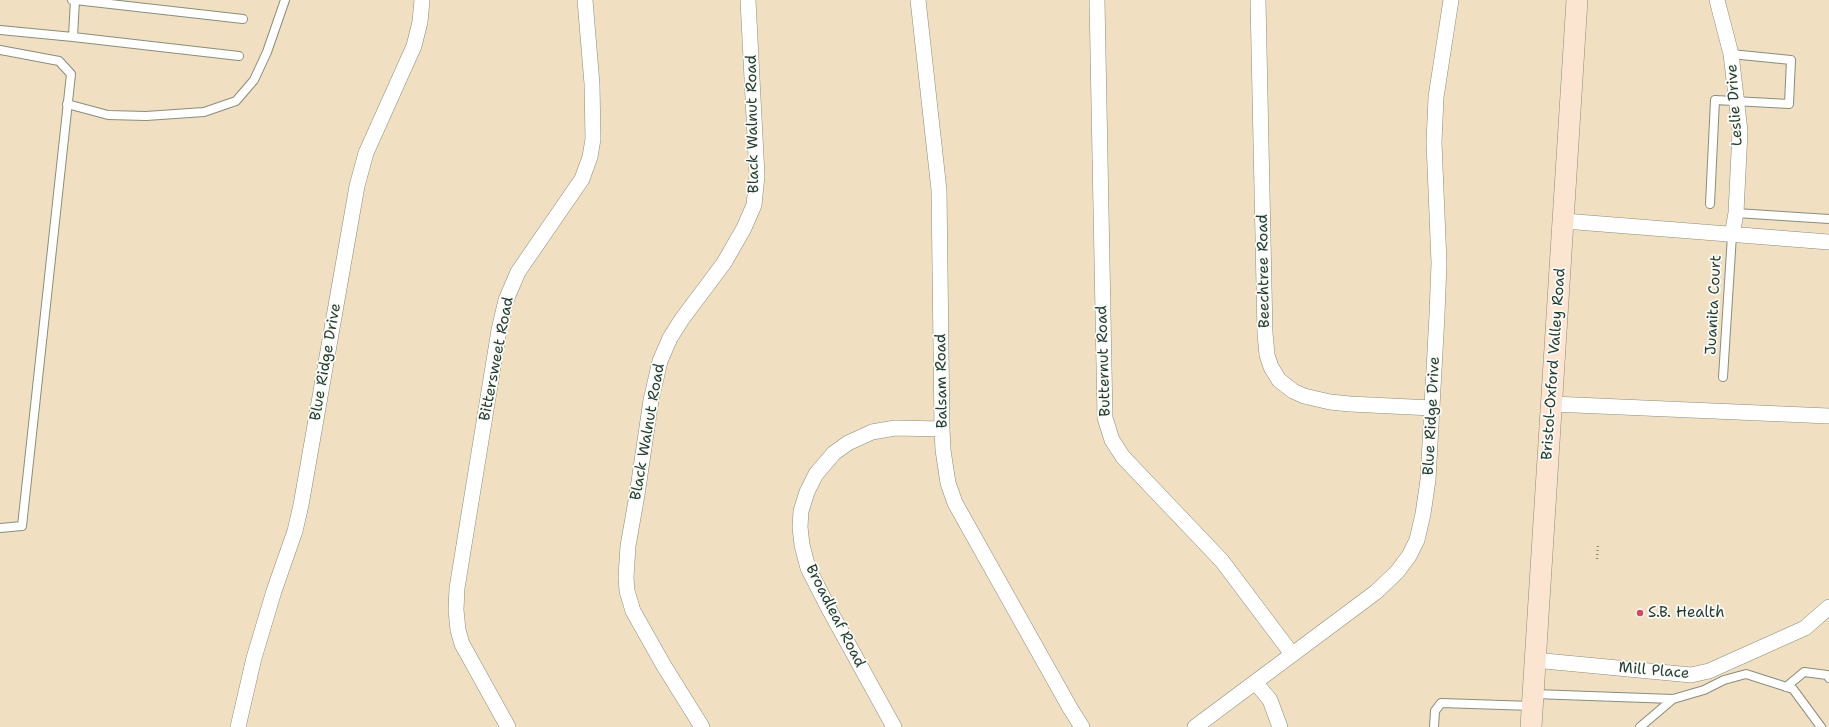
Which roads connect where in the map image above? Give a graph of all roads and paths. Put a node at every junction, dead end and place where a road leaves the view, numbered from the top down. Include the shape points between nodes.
1 (74, 0) edge
2 (285, 0) edge
3 (422, 0) edge
4 (585, 0) edge
5 (748, 0) edge
6 (918, 0) edge
7 (1097, 0) edge
8 (1258, 0) edge
9 (1451, 0) edge
10 (1577, 0) edge
11 (1718, 0) edge
12 (243, 19) dead end
13 (0, 30) edge
14 (73, 37) junction
15 (0, 50) edge
16 (1731, 54) junction
17 (238, 56) dead end
18 (1737, 100) junction
19 (67, 104) junction
20 (1710, 204) dead end
21 (1736, 214) junction
22 (1829, 219) edge
23 (1564, 221) junction
24 (1732, 235) junction
25 (1829, 242) edge
26 (1723, 377) dead end
27 (1552, 404) junction
28 (1432, 408) junction
29 (1829, 416) edge
30 (942, 429) junction
31 (0, 528) edge
32 (1598, 544) dead end
33 (1597, 559) dead end
34 (1829, 607) edge
35 (1292, 654) junction
36 (1534, 660) junction
37 (1829, 678) edge
38 (1255, 682) junction
39 (1786, 687) junction
40 (1673, 699) junction
41 (1534, 700) junction
42 (238, 727) edge
43 (508, 727) edge
44 (702, 727) edge
45 (894, 727) edge
46 (1082, 727) edge
47 (1195, 727) edge
48 (1280, 727) edge
49 (1434, 727) edge
50 (1531, 727) edge
51 (1640, 727) edge
52 (1821, 727) edge

1 - 12 lane
1 - 14 lane
2 - 19 lane via 267,52 254,80 236,101 204,112 146,116 108,115
3 - 42 street, Blue Ridge Drive via 414,46 366,153 357,186 301,505 254,658
4 - 43 street, Bittersweet Road via 592,84 593,139 590,157 582,179 518,272 506,300 457,588 456,610 462,644
5 - 44 street, Black Walnut Road via 757,176 754,205 724,263 678,325 660,361 651,400 628,546 626,577 633,611
6 - 30 street, Balsam Road via 939,190
7 - 35 street, Butternut Road via 1104,418 1112,440 1123,457 1222,561
8 - 28 street, Beechtree Road via 1265,333 1267,355 1272,367 1279,380 1304,396 1350,404
9 - 28 street, Blue Ridge Drive via 1436,97 1434,142 1439,263
10 - 23 main road, Bristol-Oxford Valley Road
11 - 16 street, Leslie Drive
13 - 14 lane
14 - 17 lane
15 - 19 lane via 59,60 70,74
16 - 18 street, Leslie Drive
16 - 18 lane via 1791,60 1789,104
18 - 20 lane via 1715,100
18 - 21 street, Leslie Drive via 1740,131
19 - 31 lane via 22,526
21 - 22 lane
21 - 24 street, Leslie Drive
23 - 24 street
23 - 27 main road, Bristol-Oxford Valley Road
24 - 25 street
24 - 26 lane, Juanita Court
27 - 29 street
27 - 36 main road, Bristol-Oxford Valley Road
28 - 35 street, Blue Ridge Drive via 1428,480 1423,514 1417,540 1409,556 1376,592
30 - 45 street, Broadleaf Road via 895,428 872,432 848,443 834,453 816,474 801,511 802,545 808,568
30 - 46 street, Balsam Road via 948,483 955,503
32 - 33 path
34 - 36 street, Mill Place via 1805,628 1709,672 1691,675
35 - 38 street, Blue Ridge Drive
36 - 41 main road, Bristol-Oxford Valley Road
37 - 39 lane via 1827,675 1804,672
38 - 47 street, Blue Ridge Drive
38 - 48 street via 1270,700
39 - 40 lane via 1746,674
39 - 52 lane via 1793,689
40 - 41 lane
40 - 51 lane
41 - 49 lane via 1441,703 1435,711
41 - 50 main road, Bristol-Oxford Valley Road

